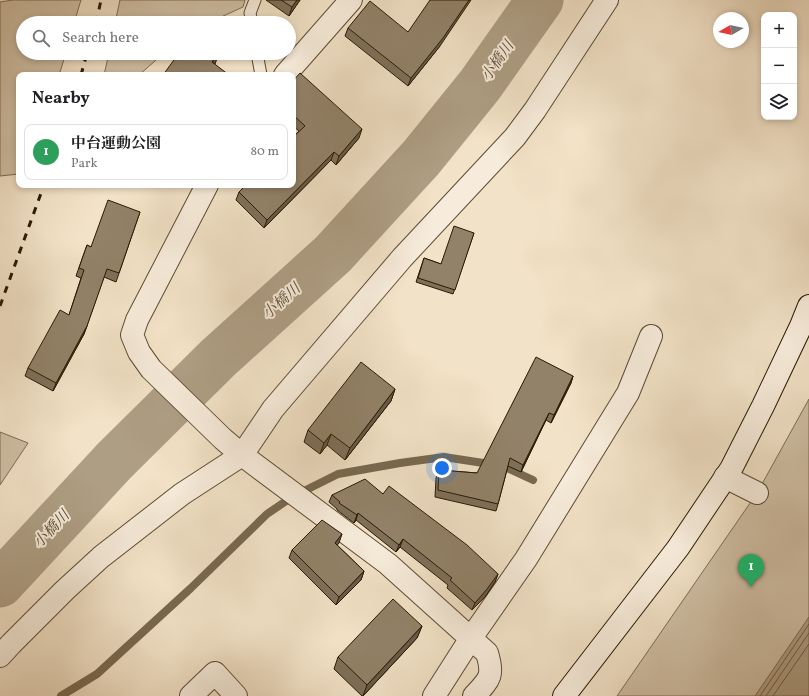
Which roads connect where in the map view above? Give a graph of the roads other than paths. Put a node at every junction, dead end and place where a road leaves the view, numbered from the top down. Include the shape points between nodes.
1 (255, 0) edge
2 (351, 0) edge
3 (607, 0) edge
4 (251, 16) edge
5 (258, 60) edge
6 (260, 72) edge
7 (288, 72) edge
8 (205, 188) edge
9 (809, 306) edge
10 (651, 336) dead end
11 (242, 455) junction
12 (725, 477) junction
13 (757, 493) dead end
14 (471, 638) junction
15 (0, 656) edge
16 (191, 696) edge
17 (236, 696) edge
18 (434, 696) edge
19 (474, 696) edge
20 (564, 696) edge

1 - 4 lane
2 - 7 street
3 - 11 street via 535,110 514,137 402,258 274,409
5 - 6 lane
8 - 11 street via 137,320 132,335 139,352 151,369
9 - 12 street via 763,406
10 - 14 street via 628,393 526,559
11 - 14 street via 388,564
11 - 15 street via 182,494 102,557 65,590
12 - 13 street
12 - 20 street via 678,548
14 - 18 street
14 - 19 street via 487,653 492,667 487,682
16 - 17 street via 216,673

